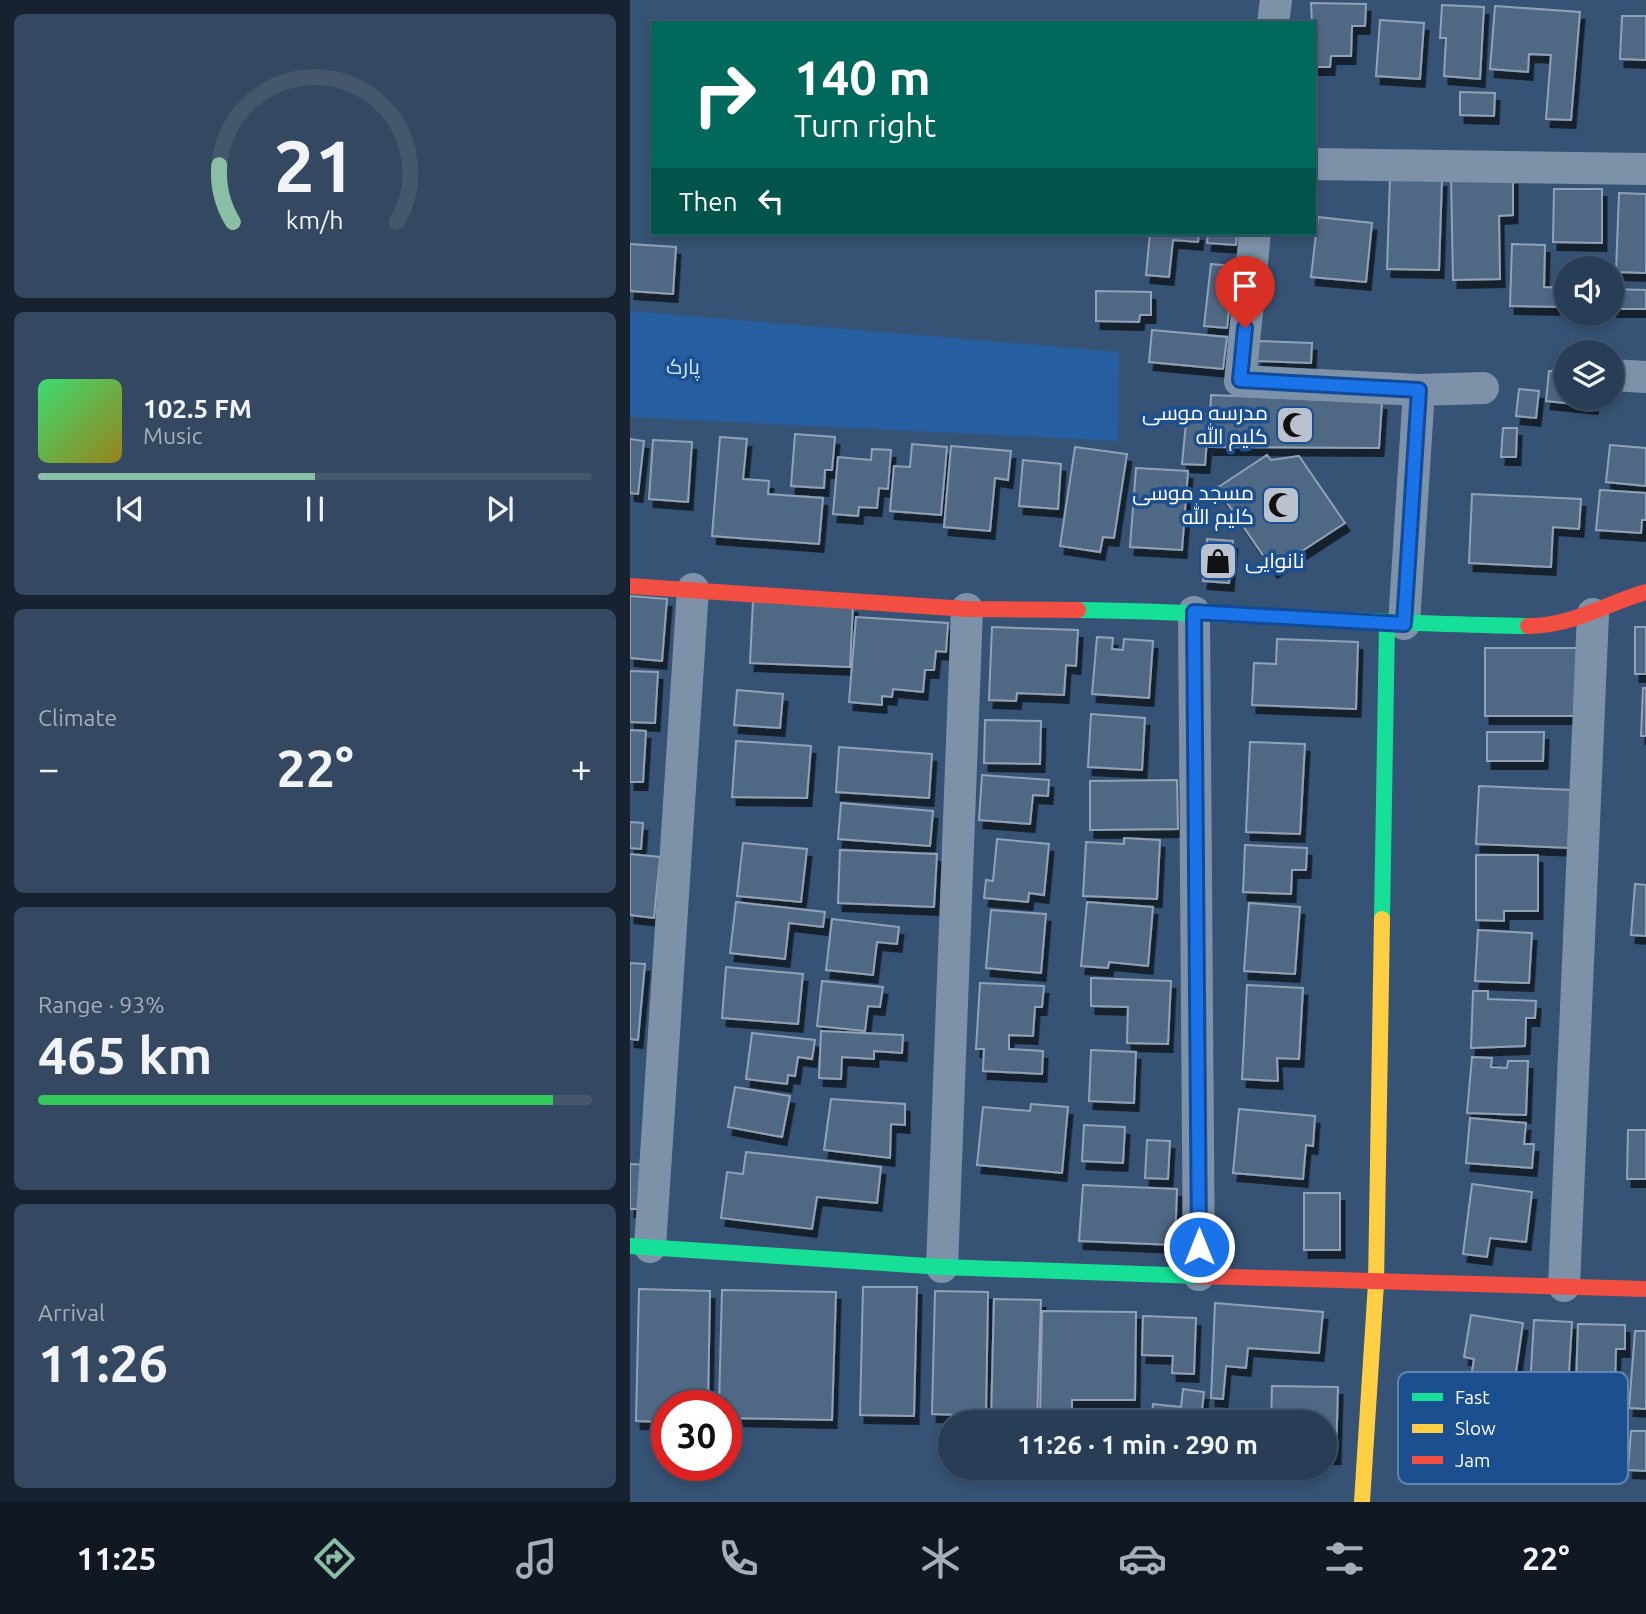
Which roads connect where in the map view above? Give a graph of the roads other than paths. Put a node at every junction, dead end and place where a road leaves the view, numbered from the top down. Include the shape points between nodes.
1 (1276, 0) edge
2 (1273, 21) edge
3 (1316, 164) edge
4 (1646, 169) edge
5 (1255, 235) edge
6 (1624, 376) edge
7 (1646, 377) edge
8 (1483, 388) dead end
9 (1419, 390) junction
10 (630, 586) edge
11 (693, 589) junction
12 (1646, 592) edge
13 (967, 609) junction
14 (1194, 612) junction
15 (1593, 614) junction
16 (1395, 623) junction
17 (640, 1246) edge
18 (942, 1266) junction
19 (1199, 1275) junction
20 (1377, 1283) junction
21 (1564, 1286) junction
22 (1646, 1289) edge
23 (1362, 1502) edge

1 - 2 street
3 - 4 street
5 - 9 street via 1240,380
6 - 7 street
8 - 9 street
9 - 16 street
10 - 11 street
11 - 13 street
11 - 17 street
12 - 15 street
13 - 14 street
13 - 18 street
14 - 16 street
14 - 19 street
15 - 16 street via 1550,626
15 - 21 street
16 - 20 street
17 - 18 street
18 - 19 street
19 - 20 street
20 - 21 street
20 - 23 street
21 - 22 street

